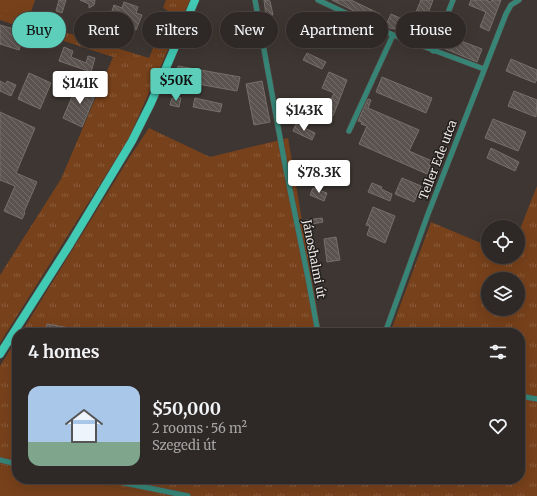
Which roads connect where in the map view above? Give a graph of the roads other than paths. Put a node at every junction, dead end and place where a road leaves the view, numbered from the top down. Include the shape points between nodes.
1 (195, 0) edge
2 (255, 0) edge
3 (318, 0) edge
4 (453, 0) edge
5 (519, 0) edge
6 (393, 35) junction
7 (433, 51) junction
8 (484, 69) junction
9 (349, 131) dead end
10 (17, 328) edge
11 (317, 328) edge
12 (387, 328) edge
13 (12, 335) edge
14 (0, 354) edge
15 (525, 397) edge
16 (537, 399) edge
17 (0, 460) edge
18 (12, 463) edge
19 (129, 484) edge
20 (188, 496) edge

1 - 10 main road via 132,141
2 - 11 street, Jánoshalmi út
3 - 6 street
4 - 7 street
5 - 8 street, Teller Ede utca via 506,14
6 - 7 street
6 - 9 street
7 - 8 street
8 - 12 street, Teller Ede utca
13 - 14 main road
15 - 16 street
17 - 18 street
19 - 20 street

